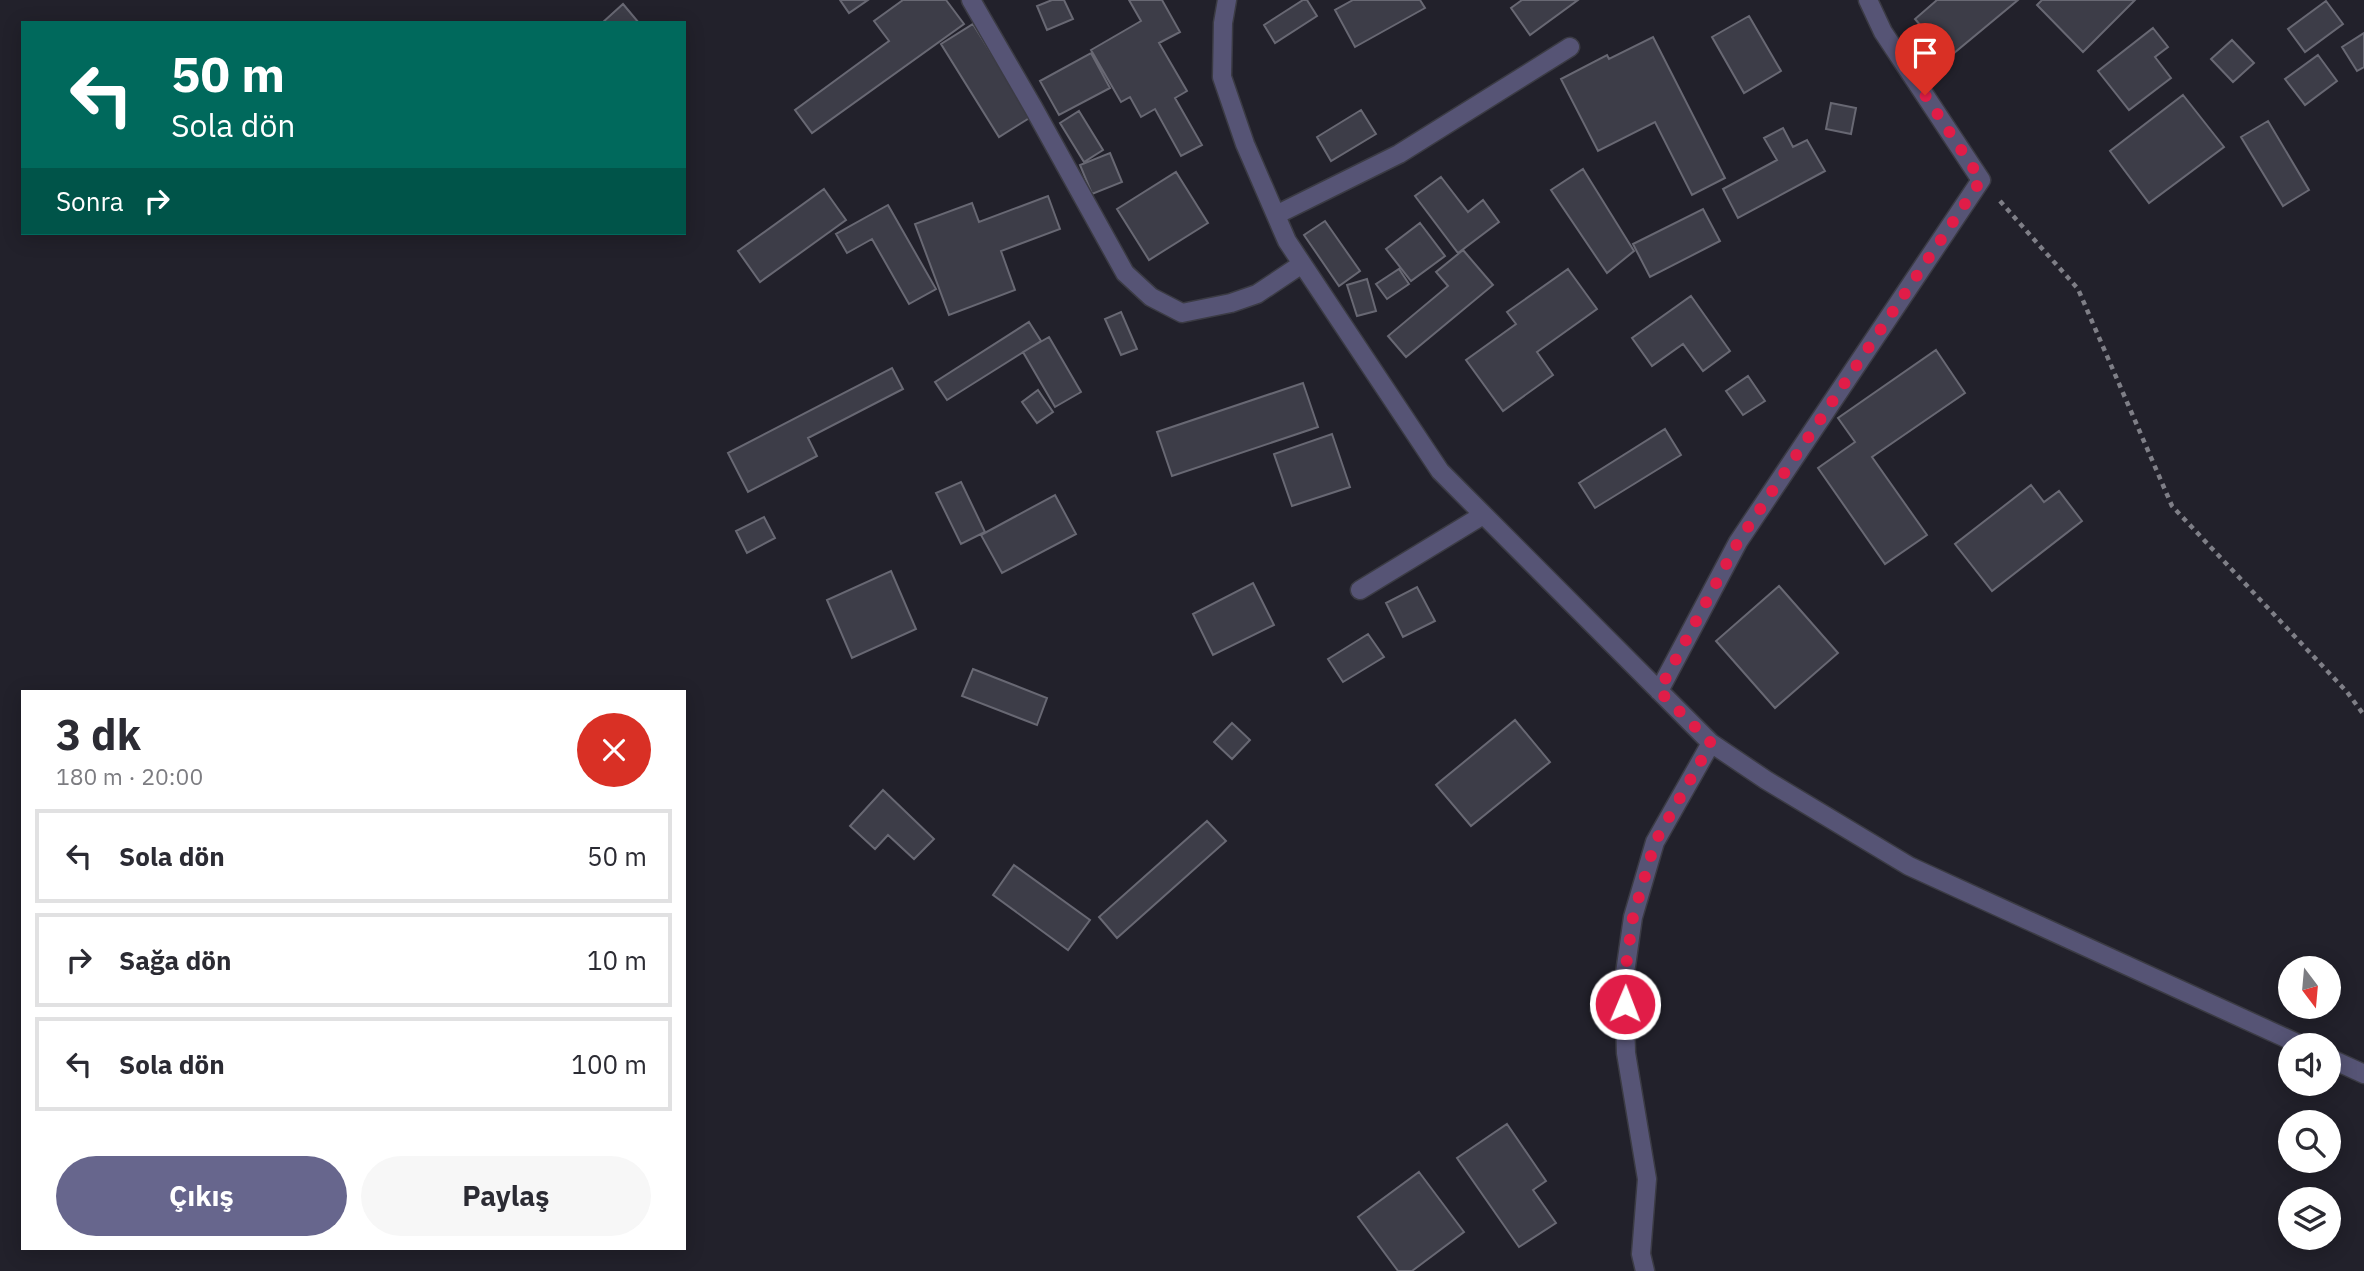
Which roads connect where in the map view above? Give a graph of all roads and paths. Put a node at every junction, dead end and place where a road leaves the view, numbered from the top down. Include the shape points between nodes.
1 (971, 0) edge
2 (1227, 0) edge
3 (1868, 0) edge
4 (1570, 47) dead end
5 (1981, 180) junction
6 (1276, 215) junction
7 (1302, 264) junction
8 (1483, 515) junction
9 (1360, 590) dead end
10 (1659, 691) junction
11 (2364, 715) edge
12 (1711, 743) junction
13 (2278, 1034) edge
14 (2341, 1063) edge
15 (2364, 1074) edge
16 (1645, 1271) edge

1 - 7 street via 1125,273 1151,297 1182,313 1231,303 1256,294
2 - 6 street via 1222,76
3 - 5 street
4 - 6 street via 1399,154
5 - 10 street via 1738,542
5 - 11 path via 2078,289 2172,506
6 - 7 street
7 - 8 street via 1440,471
8 - 9 street
8 - 10 street
10 - 12 street
12 - 13 street via 1909,866
12 - 16 street via 1655,842 1633,917 1624,980 1626,1053 1647,1179
14 - 15 street

